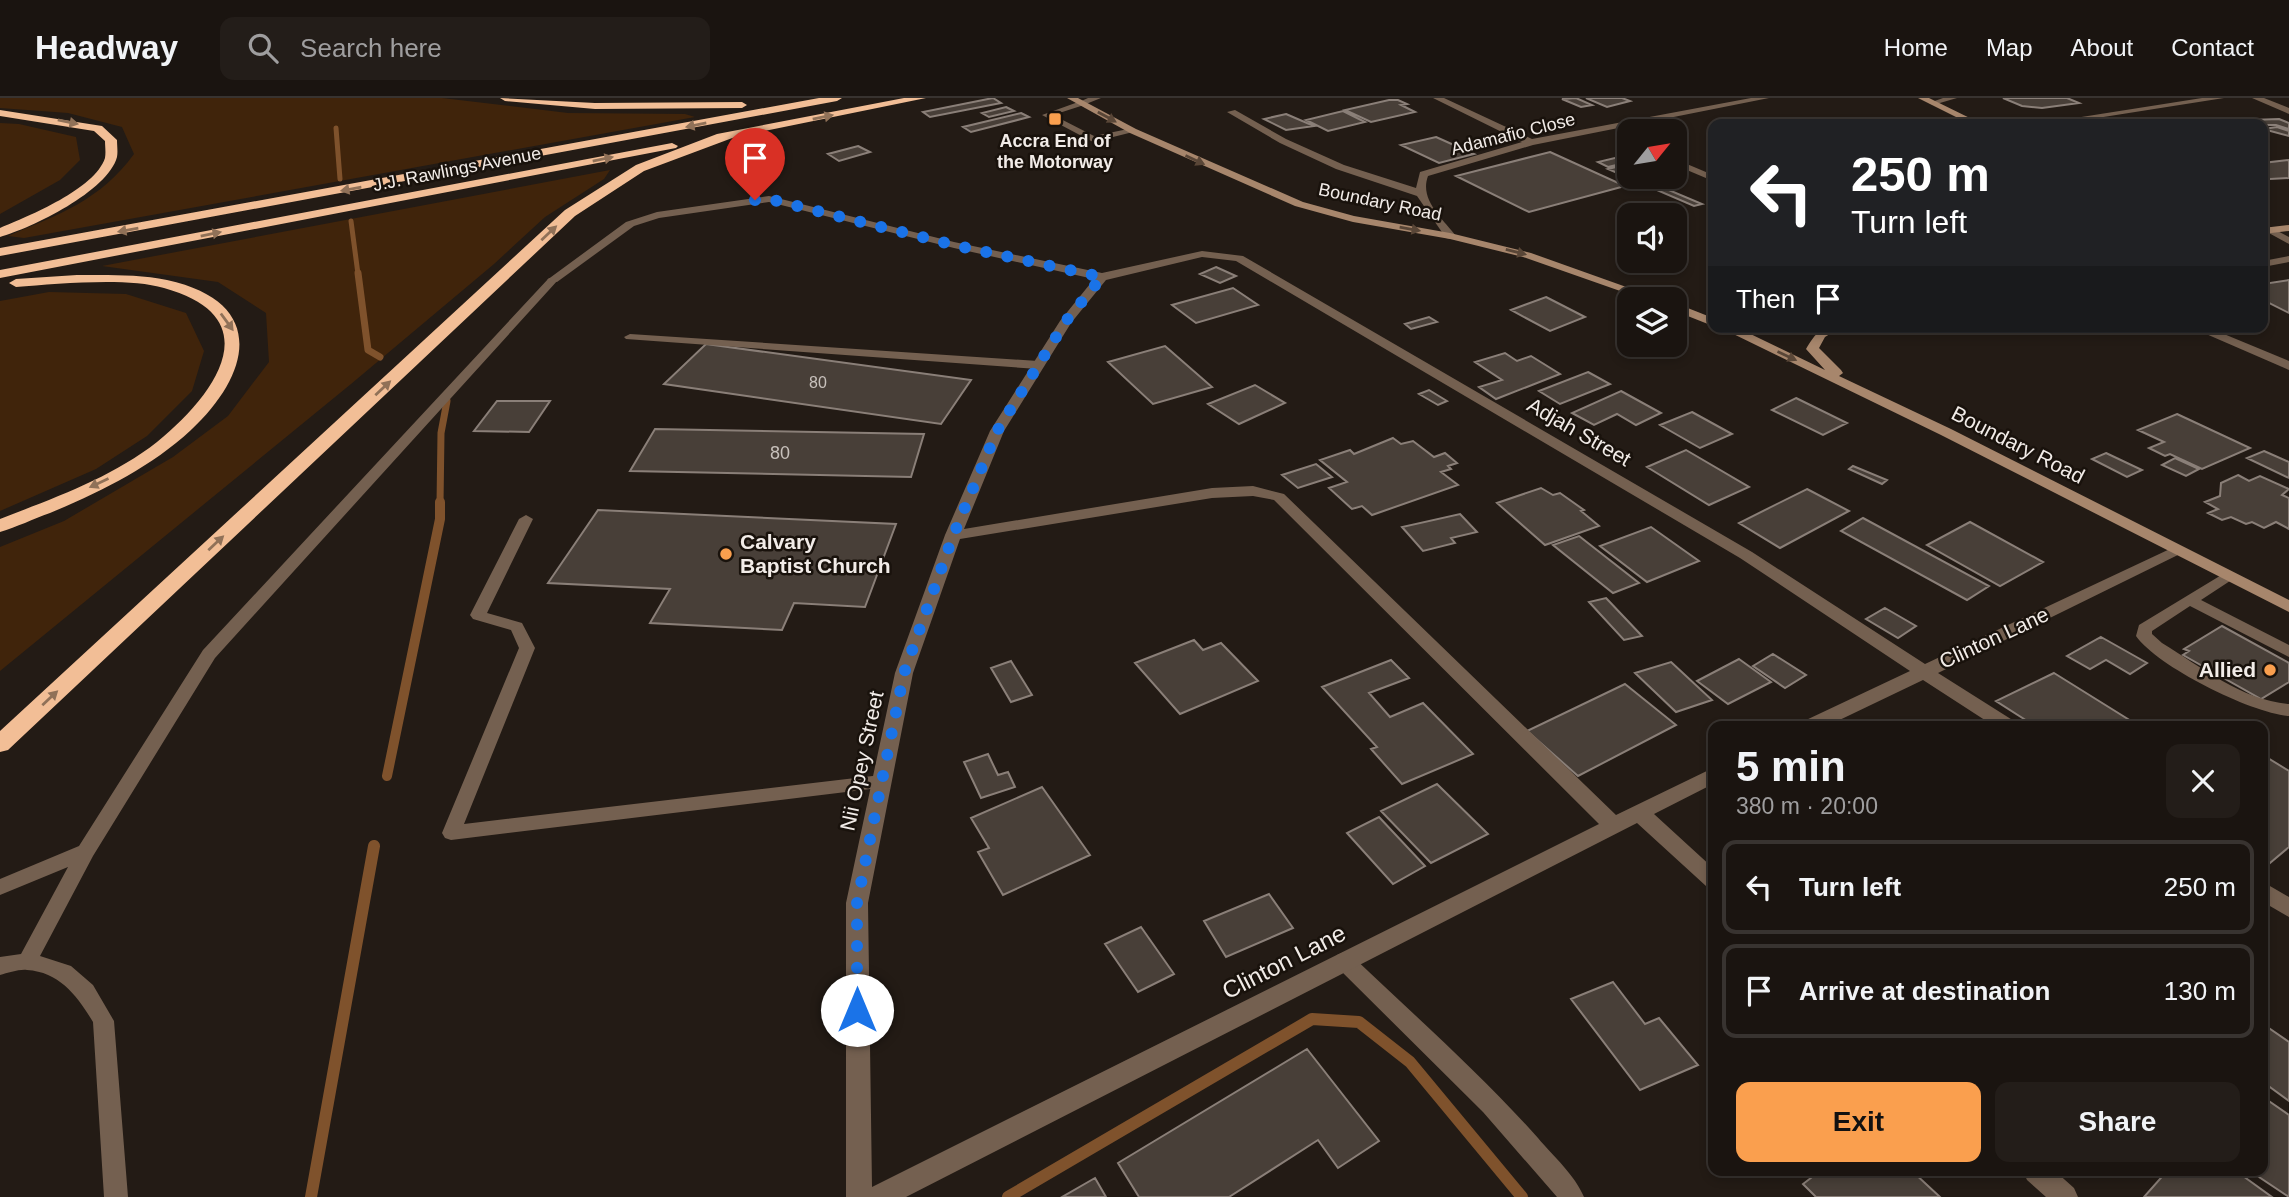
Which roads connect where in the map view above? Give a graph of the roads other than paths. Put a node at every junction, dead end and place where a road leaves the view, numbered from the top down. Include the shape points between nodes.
1 (505, 98) edge
2 (836, 98) edge
3 (921, 98) edge
4 (1071, 98) edge
5 (1097, 98) edge
6 (1437, 98) edge
7 (1765, 98) edge
8 (1922, 98) edge
9 (1953, 98) edge
10 (2220, 98) edge
11 (2256, 98) edge
12 (1082, 103) junction
13 (1933, 103) junction
14 (2289, 111) edge
15 (1232, 112) dead end
16 (0, 113) edge
17 (1967, 119) edge
18 (2076, 119) edge
19 (1133, 131) junction
20 (732, 134) junction
21 (1531, 142) junction
22 (1687, 167) edge
23 (1708, 176) edge
24 (1419, 193) junction
25 (2289, 228) edge
26 (2268, 230) edge
27 (2268, 231) edge
28 (0, 233) edge
29 (1450, 236) junction
30 (2289, 241) edge
31 (0, 253) edge
32 (2289, 259) edge
33 (2268, 263) edge
34 (0, 274) edge
35 (1102, 277) junction
36 (553, 280) joint
37 (0, 284) edge
38 (1619, 287) edge
39 (1687, 311) edge
40 (1708, 318) edge
41 (1739, 333) edge
42 (1824, 333) edge
43 (2210, 333) edge
44 (629, 337) dead end
45 (1038, 365) junction
46 (2289, 366) edge
47 (1862, 390) junction
48 (526, 519) dead end
49 (0, 526) edge
50 (953, 536) junction
51 (2178, 551) junction
52 (2228, 576) junction
53 (2190, 600) junction
54 (2289, 607) edge
55 (2289, 652) edge
56 (1922, 672) junction
57 (2289, 710) edge
58 (1821, 721) edge
59 (1999, 721) edge
60 (0, 744) edge
61 (1708, 777) edge
62 (881, 782) junction
63 (1638, 812) junction
64 (1613, 825) junction
65 (86, 851) junction
66 (1708, 875) edge
67 (0, 887) edge
68 (2268, 894) edge
69 (2289, 908) edge
70 (27, 961) junction
71 (1344, 961) junction
72 (0, 966) edge
73 (2042, 1176) edge
74 (116, 1197) edge
75 (859, 1197) edge
76 (879, 1197) edge
77 (1572, 1197) edge
78 (2066, 1197) edge

1 - 2 highway via 681,107
2 -> 31 highway, J.J. Rawlings Avenue
20 -> 3 highway, J.J. Rawlings Avenue
4 - 12 main road, Boundary Road
5 - 12 street
6 - 21 street
7 - 21 street, Adamafio Close
8 - 13 main road
9 - 13 lane
10 - 18 street
11 - 14 street
12 -> 19 main road, Boundary Road
12 - 19 lane via 1046,115 1093,139
13 - 17 main road
15 - 24 street via 1340,167
16 -> 28 highway via 98,128 111,140 111,157 91,184 41,216
19 -> 29 main road, Boundary Road via 1321,211
34 -> 20 highway, J.J. Rawlings Avenue
60 -> 20 highway via 570,213 640,169
21 - 24 street, Adamafio Close via 1424,174
22 - 23 lane
24 - 29 street
25 - 26 main road
27 - 30 lane
29 -> 38 main road, Boundary Road via 1527,255
32 - 33 lane
35 - 36 street via 769,199 657,215 630,224
35 - 45 street, Nii Opey Street
35 - 56 street, Adjah Street via 1202,254 1239,258 1746,555
36 - 65 lane via 209,654
37 -> 49 highway via 86,278 168,284 219,311 235,333 234,356 219,391 161,447 112,477
39 - 40 main road
41 -> 47 main road, Boundary Road
42 - 47 main road via 1812,349 1827,367
43 - 46 street
44 - 45 lane
45 - 50 street, Nii Opey Street via 997,431
47 - 51 main road, Boundary Road
48 - 62 lane via 478,615 517,627 527,648 451,833
50 - 62 street, Nii Opey Street via 904,673
50 - 64 street via 1212,492 1253,491 1279,497
51 - 52 main road, Boundary Road
51 - 56 street, Clinton Lane
52 - 53 lane
52 - 54 main road, Boundary Road
53 - 55 lane
53 - 57 lane via 2144,629 2144,636 2251,702 2276,711
56 - 58 street, Clinton Lane
56 - 59 street, Adjah Street
61 - 63 street, Clinton Lane
62 - 75 street, Nii Opey Street via 857,903
63 - 64 street, Clinton Lane
63 - 66 street
64 - 71 street, Clinton Lane
65 - 67 lane
65 - 70 lane
68 - 69 street
70 - 72 lane
70 - 74 lane via 64,972 86,990 103,1021
71 - 76 street, Clinton Lane
71 - 77 lane via 1500,1113
73 - 78 street

